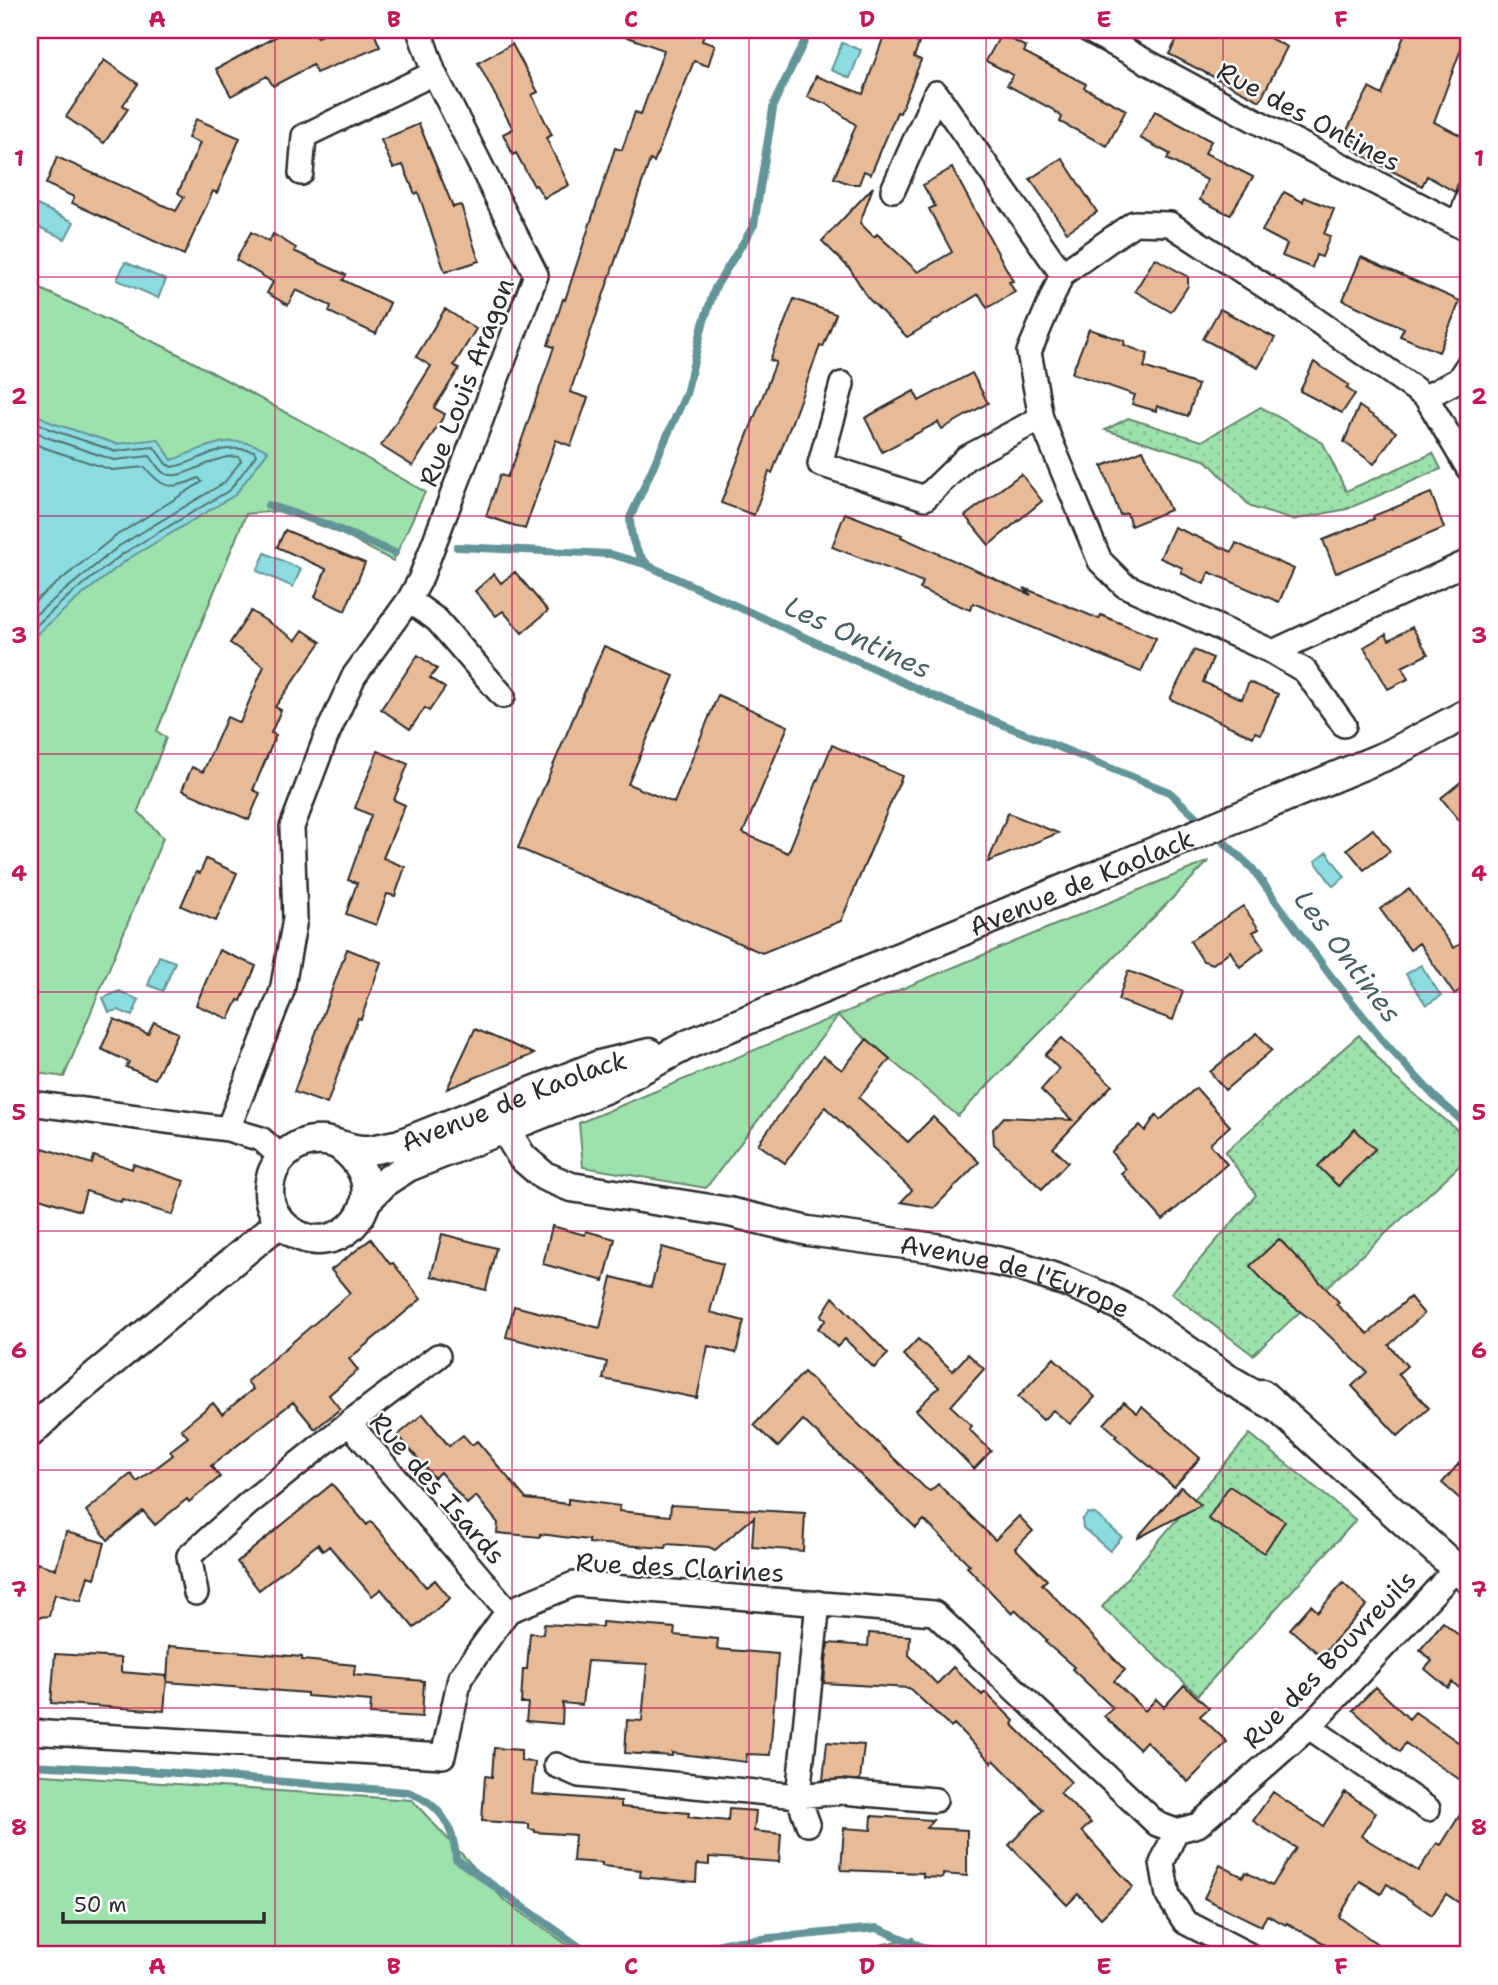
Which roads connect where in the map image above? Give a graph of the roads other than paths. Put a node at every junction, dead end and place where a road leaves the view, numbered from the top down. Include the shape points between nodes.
1 (1087, 30) edge
2 (426, 32) edge
3 (434, 73) junction
4 (301, 173) dead end
5 (893, 190) dead end
6 (1468, 198) edge
7 (1464, 227) edge
8 (1062, 274) junction
9 (1468, 365) edge
10 (842, 384) dead end
11 (1426, 397) junction
12 (1041, 418) junction
13 (1468, 468) edge
14 (1468, 562) edge
15 (409, 600) junction
16 (1273, 652) junction
17 (503, 696) dead end
18 (1468, 713) edge
19 (1345, 725) dead end
20 (689, 1044) junction
21 (30, 1103) edge
22 (446, 1126) junction
23 (228, 1129) junction
24 (505, 1129) junction
25 (340, 1146) junction
26 (281, 1157) junction
27 (366, 1202) junction
28 (280, 1222) junction
29 (438, 1356) dead end
30 (349, 1423) junction
31 (30, 1433) edge
32 (1462, 1574) edge
33 (196, 1593) dead end
34 (818, 1604) junction
35 (508, 1611) junction
36 (1309, 1727) junction
37 (30, 1732) edge
38 (556, 1765) dead end
39 (798, 1796) junction
40 (934, 1800) dead end
41 (1428, 1809) dead end
42 (808, 1824) dead end
43 (1176, 1831) junction
44 (1249, 1955) edge

1 - 7 street, Rue des Ontines
2 - 3 street, Rue Louis Aragon
3 - 4 street via 304,136
3 - 15 street, Rue Louis Aragon via 536,275 439,533
5 - 8 street via 944,86
6 - 7 street
8 - 11 street via 1135,223 1170,223
8 - 12 street via 1029,352
9 - 11 street via 1458,380
10 - 12 street via 820,464 925,498 966,458
11 - 13 street
12 - 16 street via 1100,561 1124,585
14 - 16 street
15 - 17 street via 437,620
15 - 23 street, Rue Louis Aragon via 354,676 292,827 295,919 282,991
16 - 19 street via 1305,671
18 - 20 street, Avenue de Kaolack via 1390,754
20 - 22 street, Avenue de Kaolack via 598,1065
20 - 24 street, Avenue de Kaolack via 607,1088
21 - 23 street
22 - 24 street
22 - 25 street, Avenue de Kaolack via 387,1147
23 - 26 street via 261,1139
24 - 27 street, Avenue de Kaolack via 408,1167
24 - 32 street, Avenue de l'Europe via 522,1157 544,1176 571,1187 729,1212 809,1215 938,1230 1026,1250 1108,1280 1175,1318 1233,1362 1273,1405
25 - 26 street, Avenue de Kaolack via 309,1142
25 - 27 street via 363,1170
26 - 28 street via 269,1189
27 - 28 street, Avenue de Kaolack via 350,1228 321,1240 292,1232
28 - 31 street
29 - 30 street
30 - 33 street, Rue des Isards via 189,1556
30 - 35 street, Rue des Isards
32 - 36 street, Rue des Bouvreuils
34 - 35 street, Rue des Clarines via 574,1584
34 - 39 street
34 - 43 street, Rue des Clarines via 934,1613 1157,1824
35 - 37 street via 460,1678 443,1756
36 - 41 street
36 - 43 street, Rue des Bouvreuils via 1198,1825
38 - 39 street via 579,1775
39 - 40 street via 842,1792
39 - 42 street
43 - 44 street via 1162,1863 1168,1896 1185,1922

